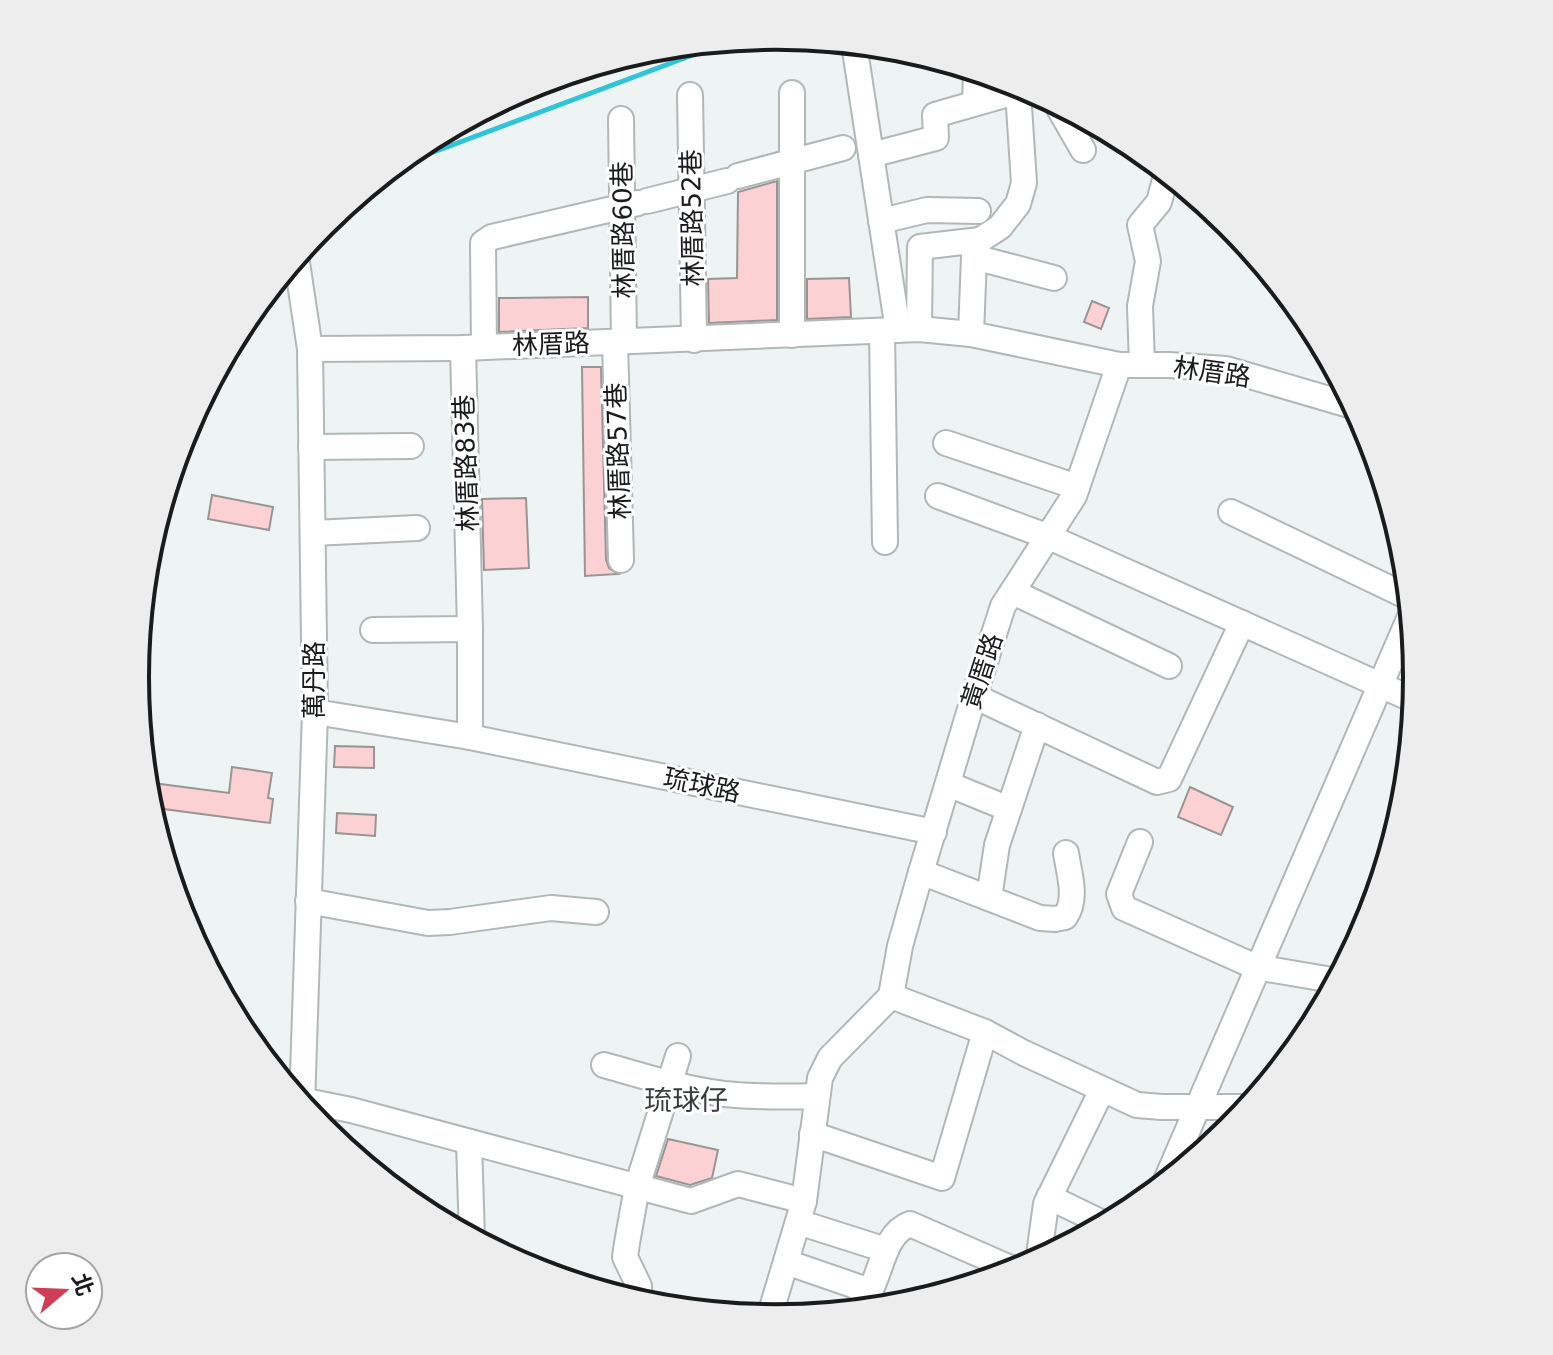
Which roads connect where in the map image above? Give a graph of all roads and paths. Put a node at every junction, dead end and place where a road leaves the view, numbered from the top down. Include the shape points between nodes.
1 (856, 55) edge
2 (976, 82) edge
3 (792, 93) dead end
4 (1007, 94) edge
5 (690, 95) dead end
6 (1023, 101) edge
7 (975, 103) junction
8 (621, 119) dead end
9 (1067, 122) edge
10 (843, 148) dead end
11 (1083, 150) dead end
12 (871, 155) junction
13 (792, 162) junction
14 (1164, 185) edge
15 (692, 190) junction
16 (636, 204) junction
17 (978, 211) dead end
18 (881, 221) junction
19 (977, 249) junction
20 (298, 272) edge
21 (1054, 278) dead end
22 (900, 330) junction
23 (971, 334) junction
24 (792, 335) junction
25 (694, 340) junction
26 (620, 342) junction
27 (473, 348) junction
28 (310, 349) junction
29 (1130, 365) junction
30 (1340, 402) edge
31 (946, 443) dead end
32 (411, 446) dead end
33 (311, 447) junction
34 (1077, 487) junction
35 (938, 496) dead end
36 (1231, 512) dead end
37 (417, 528) dead end
38 (313, 533) junction
39 (1049, 537) junction
40 (885, 542) dead end
41 (621, 560) dead end
42 (1013, 592) junction
43 (1398, 592) edge
44 (1242, 623) junction
45 (470, 629) junction
46 (373, 630) dead end
47 (1403, 633) edge
48 (1169, 666) dead end
49 (1380, 685) junction
50 (1404, 695) edge
51 (974, 696) junction
52 (315, 712) junction
53 (1037, 725) junction
54 (470, 737) junction
55 (948, 784) junction
56 (1009, 809) junction
57 (934, 832) junction
58 (1140, 842) dead end
59 (1066, 853) dead end
60 (921, 872) junction
61 (989, 898) junction
62 (308, 901) junction
63 (596, 912) dead end
64 (1256, 967) junction
65 (1326, 979) edge
66 (891, 996) junction
67 (985, 1032) junction
68 (678, 1056) dead end
69 (604, 1065) dead end
70 (669, 1083) junction
71 (301, 1086) edge
72 (1102, 1090) junction
73 (817, 1096) junction
74 (319, 1105) edge
75 (1197, 1107) junction
76 (1233, 1107) edge
77 (812, 1134) junction
78 (469, 1142) junction
79 (1174, 1162) edge
80 (637, 1187) junction
81 (1049, 1197) junction
82 (801, 1211) junction
83 (1094, 1219) edge
84 (472, 1226) edge
85 (1040, 1246) edge
86 (886, 1250) junction
87 (786, 1262) junction
88 (1000, 1264) edge
89 (639, 1290) edge
90 (861, 1299) edge
91 (865, 1299) edge
92 (773, 1305) edge

1 - 12 street
2 - 7 street
3 - 13 street
4 - 7 street
5 - 15 street, 林厝路52巷
6 - 19 street via 1024,183 1018,204
7 - 12 street via 935,115 936,138
8 - 16 street, 林厝路60巷
9 - 11 street
10 - 13 street
12 - 18 street
13 - 15 street
13 - 24 street
14 - 29 street via 1159,202 1140,225 1148,261
15 - 16 street
15 - 25 street, 林厝路52巷
16 - 26 street, 林厝路60巷
16 - 27 street, 林厝路83巷 via 483,243
17 - 18 street via 927,210
18 - 22 street
19 - 21 street
19 - 22 street via 920,247
19 - 23 street
20 - 28 street, 萬丹路
22 - 23 street, 林厝路
22 - 24 street, 林厝路
22 - 40 street
23 - 29 street, 林厝路
24 - 25 street, 林厝路
25 - 26 street, 林厝路
26 - 27 street, 林厝路
26 - 41 street, 林厝路57巷
27 - 28 street, 林厝路
27 - 45 street, 林厝路83巷
28 - 33 street, 萬丹路
29 - 30 street, 林厝路 via 1226,369
29 - 34 street, 黃厝路
31 - 34 street
32 - 33 street
33 - 38 street, 萬丹路
34 - 39 street, 黃厝路
35 - 39 street
36 - 43 street
37 - 38 street
38 - 52 street, 萬丹路
39 - 42 street, 黃厝路
39 - 44 street
42 - 48 street
42 - 51 street, 黃厝路 via 1003,606
44 - 49 street
44 - 53 street via 1169,779 1157,782
45 - 46 street
45 - 54 street
47 - 49 street
49 - 50 street
49 - 64 street
51 - 53 street
51 - 55 street, 黃厝路
52 - 54 street, 琉球路
52 - 62 street, 萬丹路
53 - 56 street
54 - 57 street, 琉球路
55 - 56 street
55 - 57 street, 黃厝路
56 - 61 street
57 - 60 street, 黃厝路
58 - 64 street via 1119,894 1124,908
59 - 61 street via 1072,898 1065,917 1040,918
60 - 61 street
60 - 66 street, 黃厝路
62 - 63 street via 428,923 551,908
62 - 71 street, 萬丹路
64 - 65 street
64 - 75 street
66 - 67 street
66 - 73 street via 830,1058
67 - 72 street
67 - 77 street via 942,1178
68 - 70 street
69 - 70 street
70 - 73 street via 722,1093
70 - 80 street
72 - 75 street via 1137,1105
72 - 81 street
73 - 77 street
74 - 78 street
75 - 76 street
75 - 79 street
77 - 82 street
78 - 80 street
78 - 84 street
80 - 82 street via 691,1201 738,1184
80 - 89 street via 625,1257
81 - 83 street
81 - 85 street
82 - 86 street
82 - 87 street
86 - 88 street via 901,1227 910,1224
86 - 91 street
87 - 90 street
87 - 92 street

